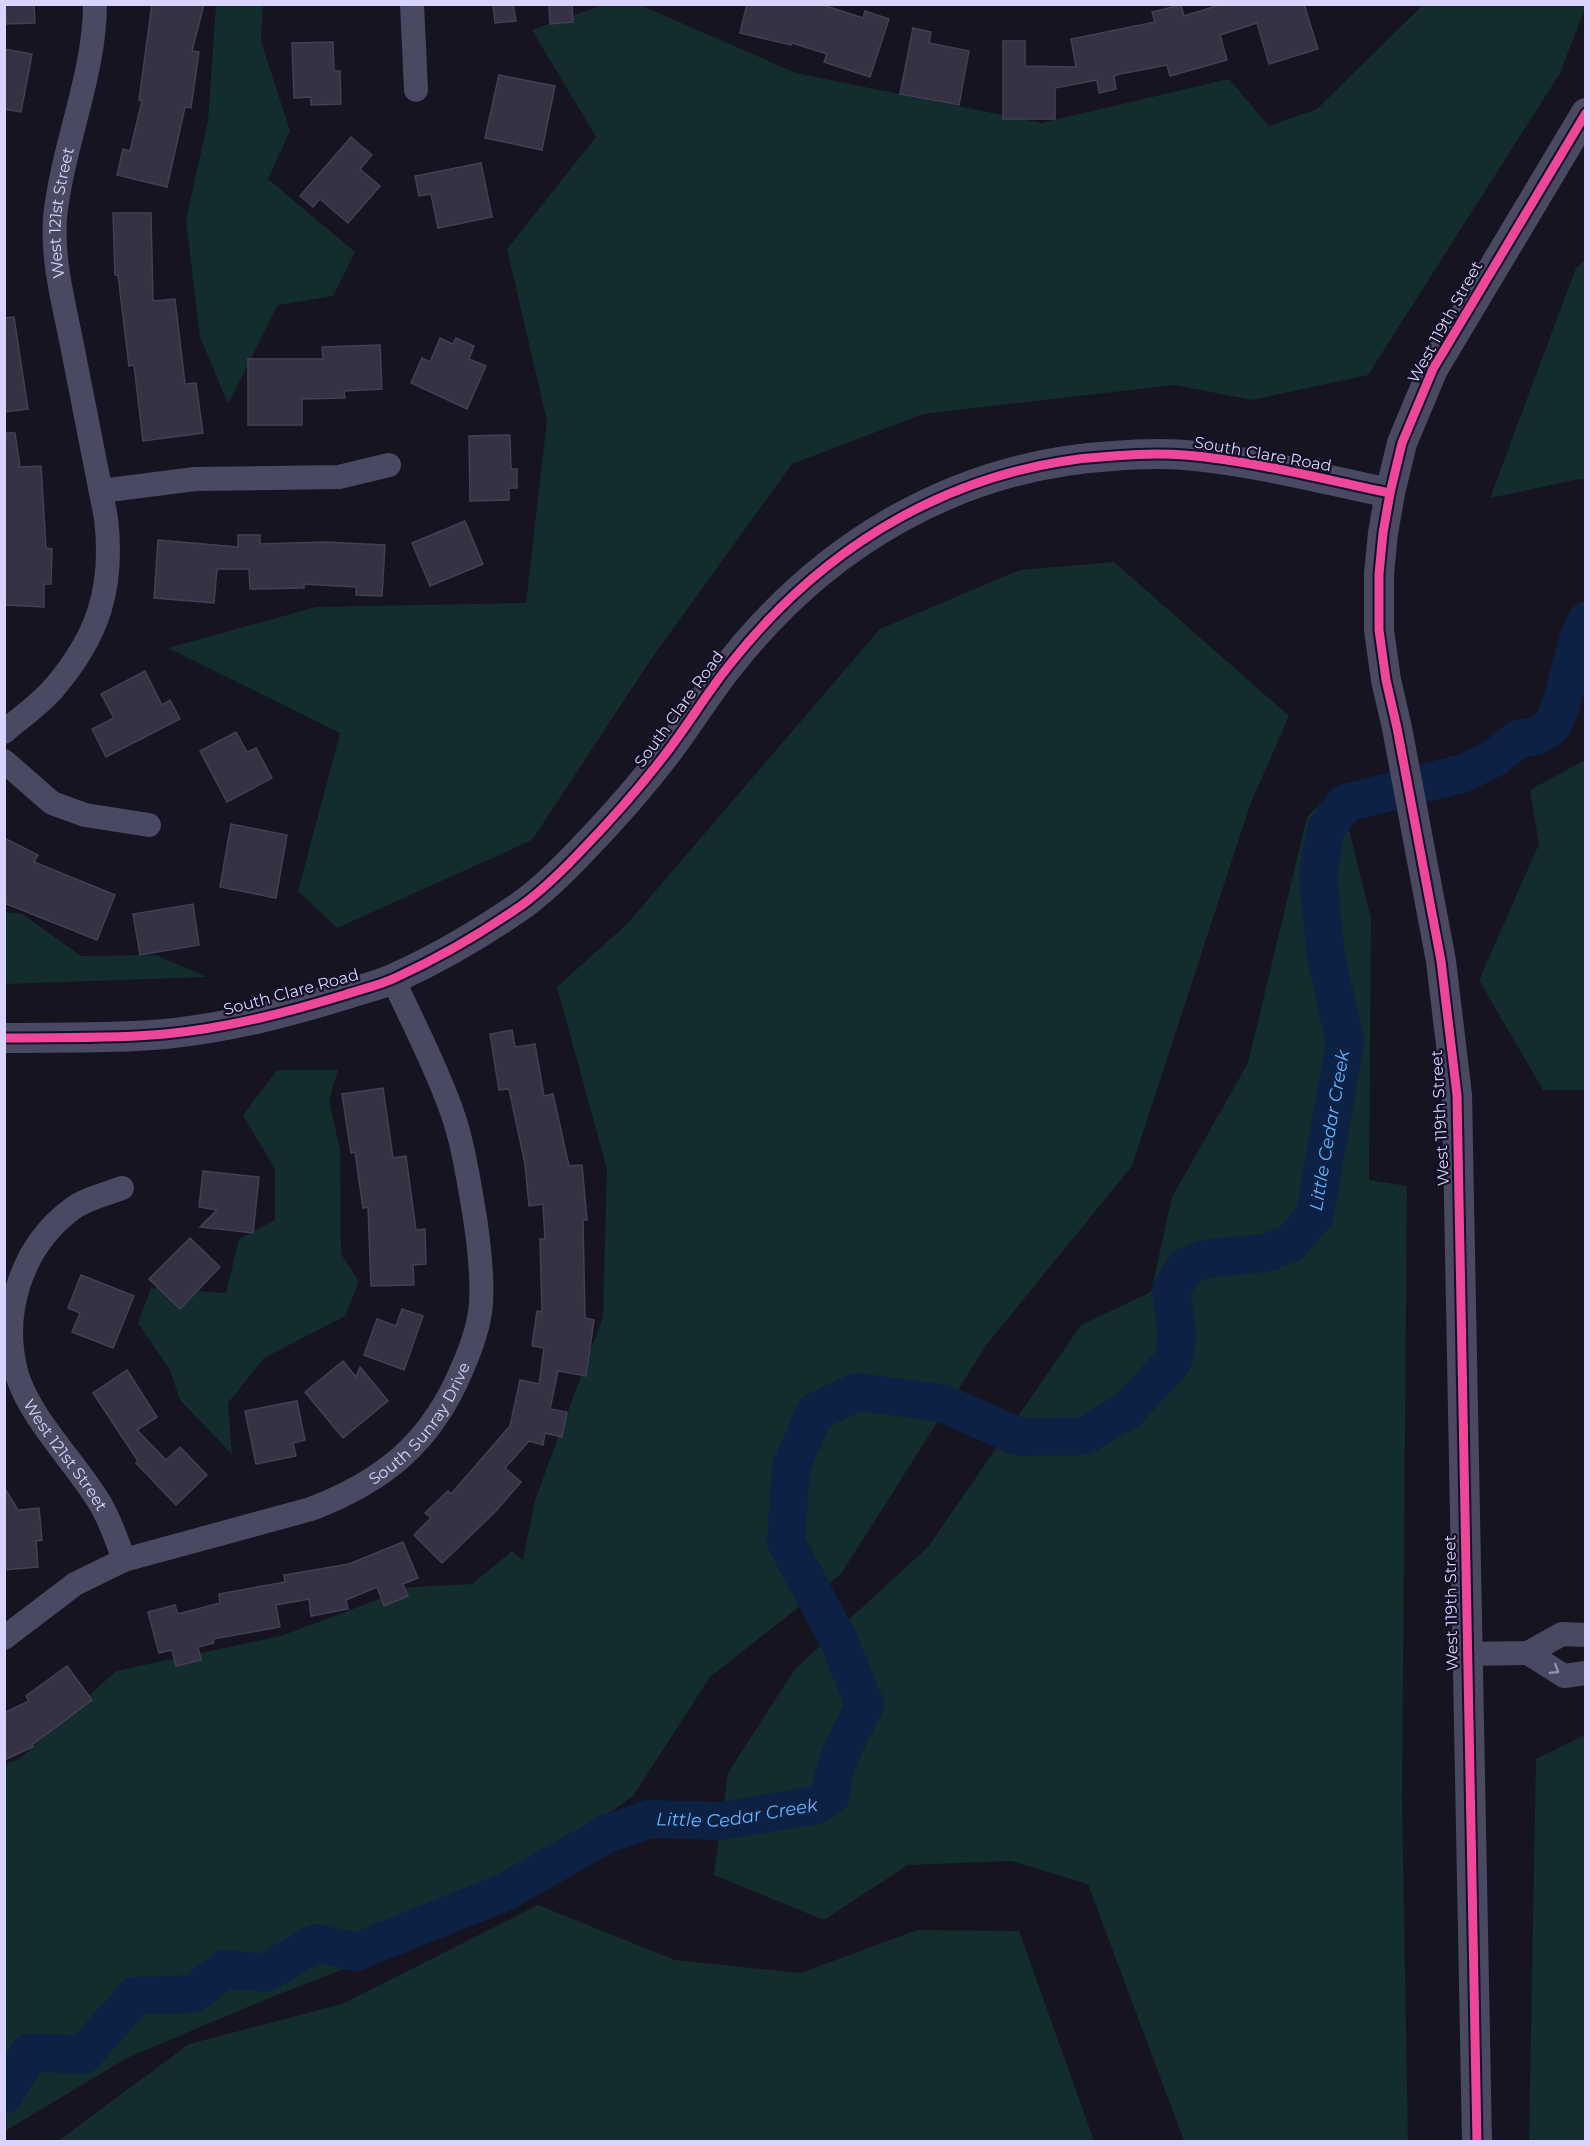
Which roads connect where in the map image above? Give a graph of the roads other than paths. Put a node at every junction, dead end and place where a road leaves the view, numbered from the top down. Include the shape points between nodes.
1 (95, 4) edge
2 (412, 4) edge
3 (416, 90) dead end
4 (1586, 114) edge
5 (389, 465) dead end
6 (101, 491) junction
7 (1390, 493) junction
8 (4, 732) edge
9 (4, 761) edge
10 (149, 825) dead end
11 (393, 979) junction
12 (4, 1038) edge
13 (122, 1188) dead end
14 (12, 1273) edge
15 (124, 1560) junction
16 (1586, 1635) edge
17 (4, 1638) edge
18 (1528, 1653) junction
19 (1467, 1654) junction
20 (1586, 1673) edge
21 (1477, 2142) edge

1 - 6 street, West 121st Street via 91,49 60,179 55,221 57,269
2 - 3 street
4 - 7 street, West 119th Street via 1433,369 1402,442
5 - 6 street via 339,477 195,479
6 - 8 street, West 121st Street via 109,544 99,614 81,653 66,672
7 - 11 street, South Clare Road via 1231,460 1139,454 1037,465 993,477 907,512 828,564 760,627 640,787 557,875 484,929
7 - 19 street, West 119th Street via 1379,574 1379,630 1441,961 1457,1095
9 - 10 street via 52,803 85,815
11 - 12 street, South Clare Road via 291,1011 210,1029 113,1037
11 - 15 street, South Sunray Drive via 452,1113 476,1224 481,1306 472,1348 454,1389 431,1427 368,1483 310,1509
13 - 14 street, West 121st Street via 74,1207 51,1226
14 - 15 street, West 121st Street via 11,1346 17,1376 33,1409 101,1505
15 - 17 street, South Sunray Drive via 75,1584
16 - 18 street via 1562,1634
18 - 19 street
18 -> 20 street via 1564,1676
19 - 21 street, West 119th Street

